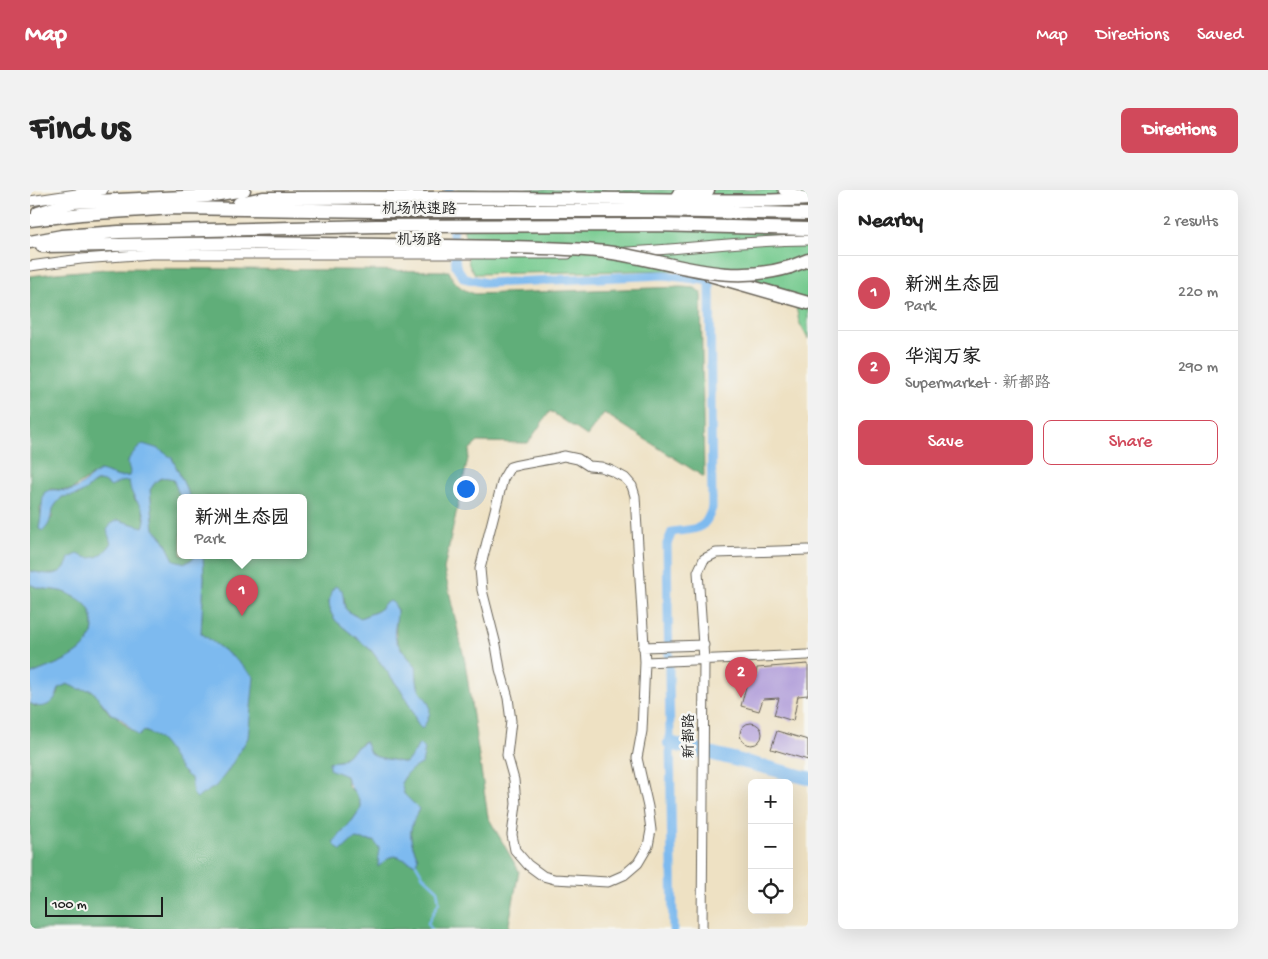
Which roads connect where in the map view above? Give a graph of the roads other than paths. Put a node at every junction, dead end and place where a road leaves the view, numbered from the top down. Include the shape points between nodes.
1 (103, 190) edge
2 (244, 190) edge
3 (708, 190) edge
4 (783, 190) edge
5 (808, 198) edge
6 (30, 201) edge
7 (652, 205) junction
8 (213, 208) junction
9 (808, 214) edge
10 (30, 216) edge
11 (30, 220) edge
12 (808, 229) edge
13 (808, 240) edge
14 (30, 242) edge
15 (30, 246) edge
16 (442, 250) junction
17 (465, 251) junction
18 (808, 260) edge
19 (30, 266) edge
20 (701, 272) junction
21 (808, 303) edge
22 (808, 550) edge
23 (704, 645) junction
24 (647, 647) junction
25 (808, 655) edge
26 (704, 660) junction
27 (648, 662) junction
28 (702, 929) edge

1 - 6 street
2 - 10 highway via 207,196 73,202
3 - 7 highway
4 - 5 street
5 - 7 highway
7 - 8 highway, 机场快速路 via 462,211
7 - 8 highway via 463,197 263,198
7 - 9 highway, 机场快速路
8 - 11 highway, 机场快速路 via 81,214
12 - 14 highway, 机场快速路 via 652,225 438,226 119,232
13 - 17 street via 551,255
15 - 16 highway via 254,242
16 - 17 highway
16 - 19 street, 机场路 via 151,254
17 - 20 highway, bridge via 510,247 611,253
18 - 20 highway, bridge via 773,272 752,275
20 - 21 highway, bridge
22 - 23 street, 新都路 via 716,553 704,559 698,572
23 - 24 street
23 - 26 street, 新都路
24 - 27 street
24 - 27 street via 632,486 612,471 564,456 510,467 503,479 480,569 511,721 507,756 514,780 516,804 512,835 515,850 544,876 608,882 624,875 638,863 648,846 651,830 638,758
25 - 26 street
26 - 27 street
26 - 28 street, 新都路

